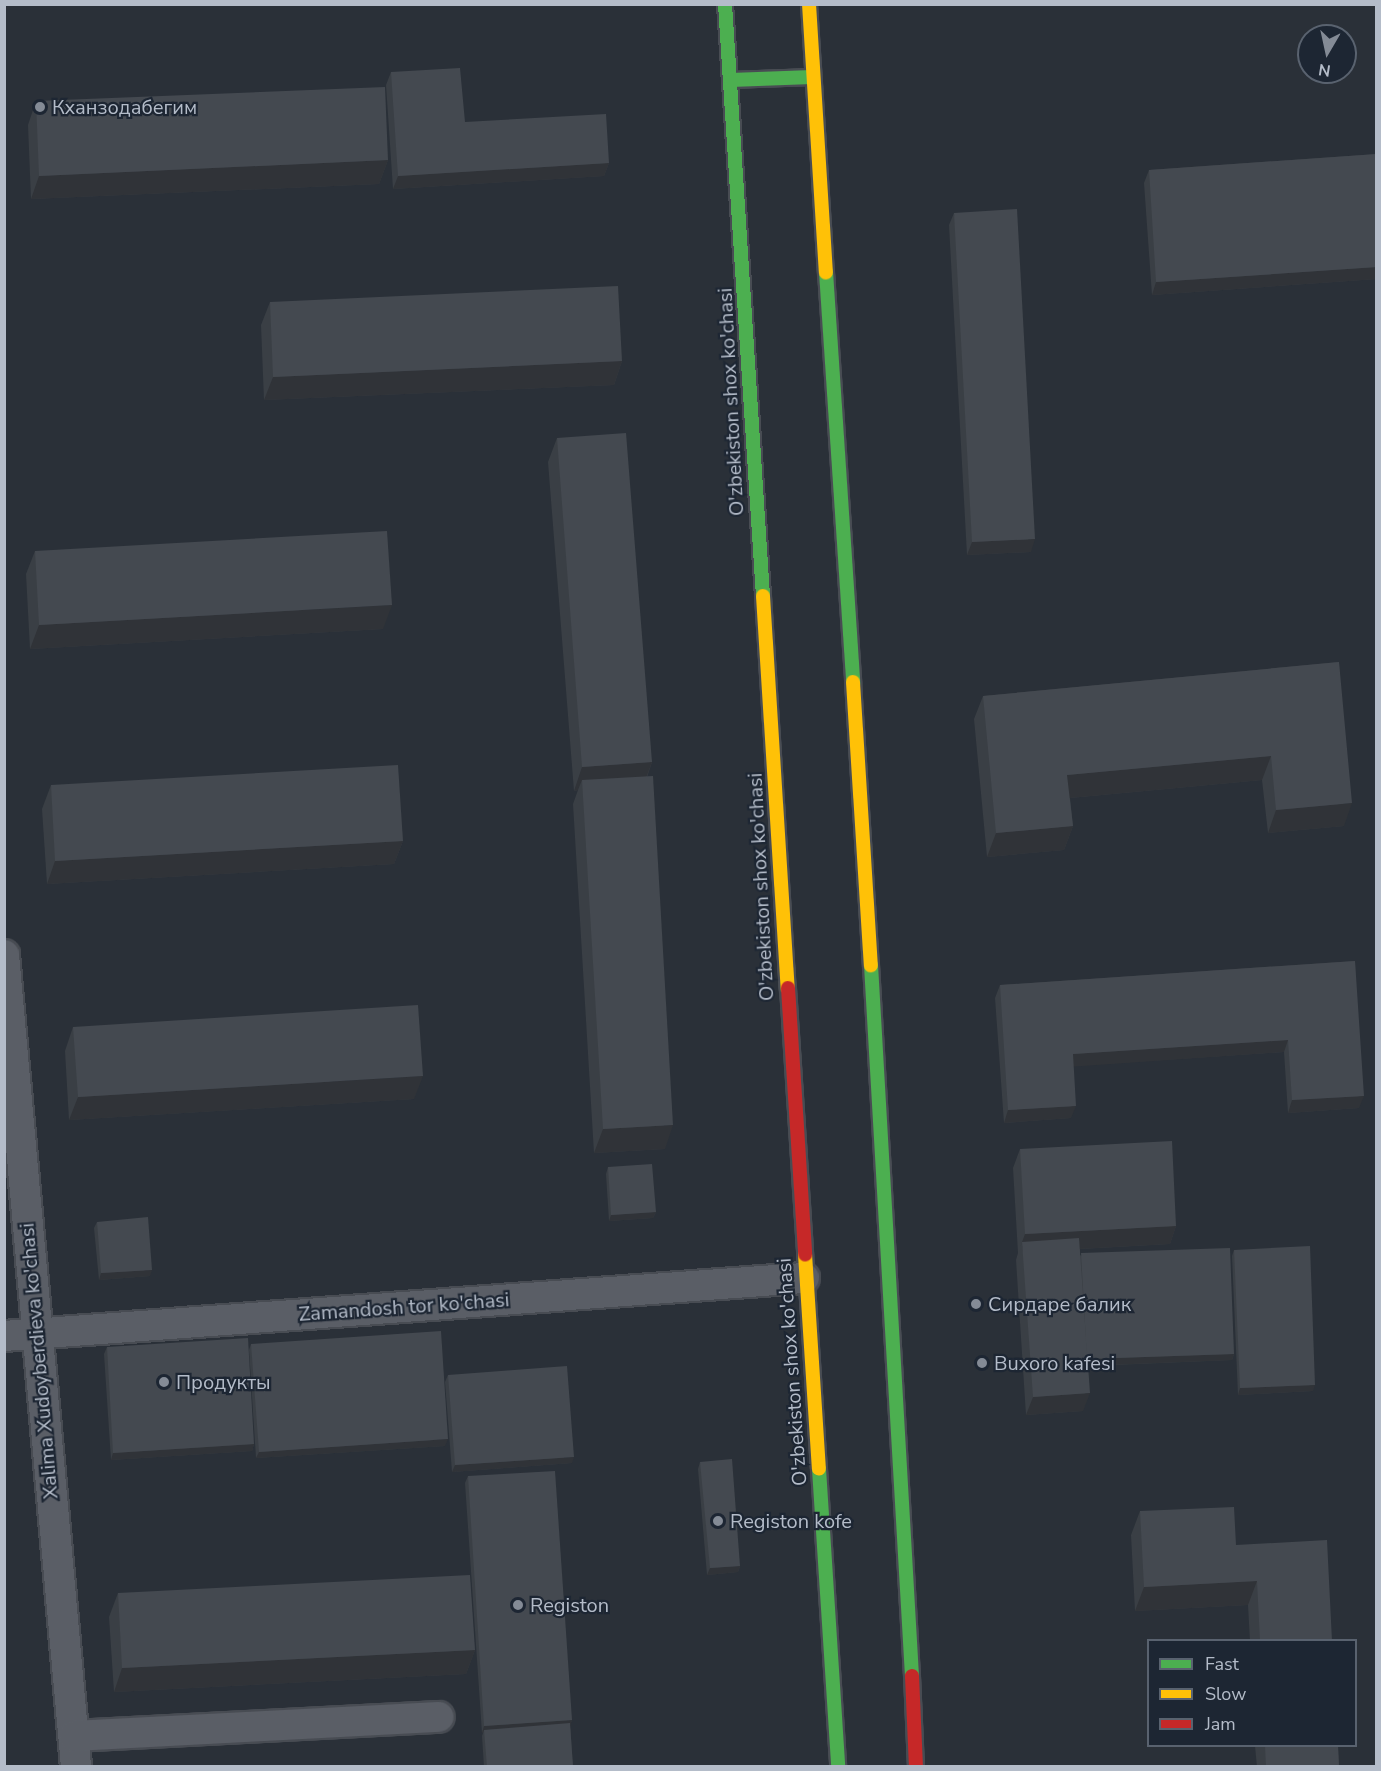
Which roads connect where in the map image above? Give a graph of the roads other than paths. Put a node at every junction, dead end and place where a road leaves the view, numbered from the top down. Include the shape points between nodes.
1 (725, 4) edge
2 (809, 4) edge
3 (812, 77) junction
4 (731, 80) junction
5 (4, 955) edge
6 (804, 1278) junction
7 (36, 1334) junction
8 (4, 1336) edge
9 (439, 1717) dead end
10 (74, 1736) junction
11 (76, 1767) edge
12 (838, 1767) edge
13 (916, 1767) edge

1 - 4 main road, O'zbekiston shox ko'chasi
2 - 3 main road
3 - 4 main road
3 - 13 main road via 894,1316
4 - 6 main road, O'zbekiston shox ko'chasi
5 - 7 street, Xalima Xudoyberdieva ko'chasi
6 - 7 street, Zamandosh tor ko'chasi
6 - 12 main road, O'zbekiston shox ko'chasi
7 - 8 street, Zamandosh tor ko'chasi
7 - 10 street, Xalima Xudoyberdieva ko'chasi
9 - 10 street
10 - 11 street, Xalima Xudoyberdieva ko'chasi

